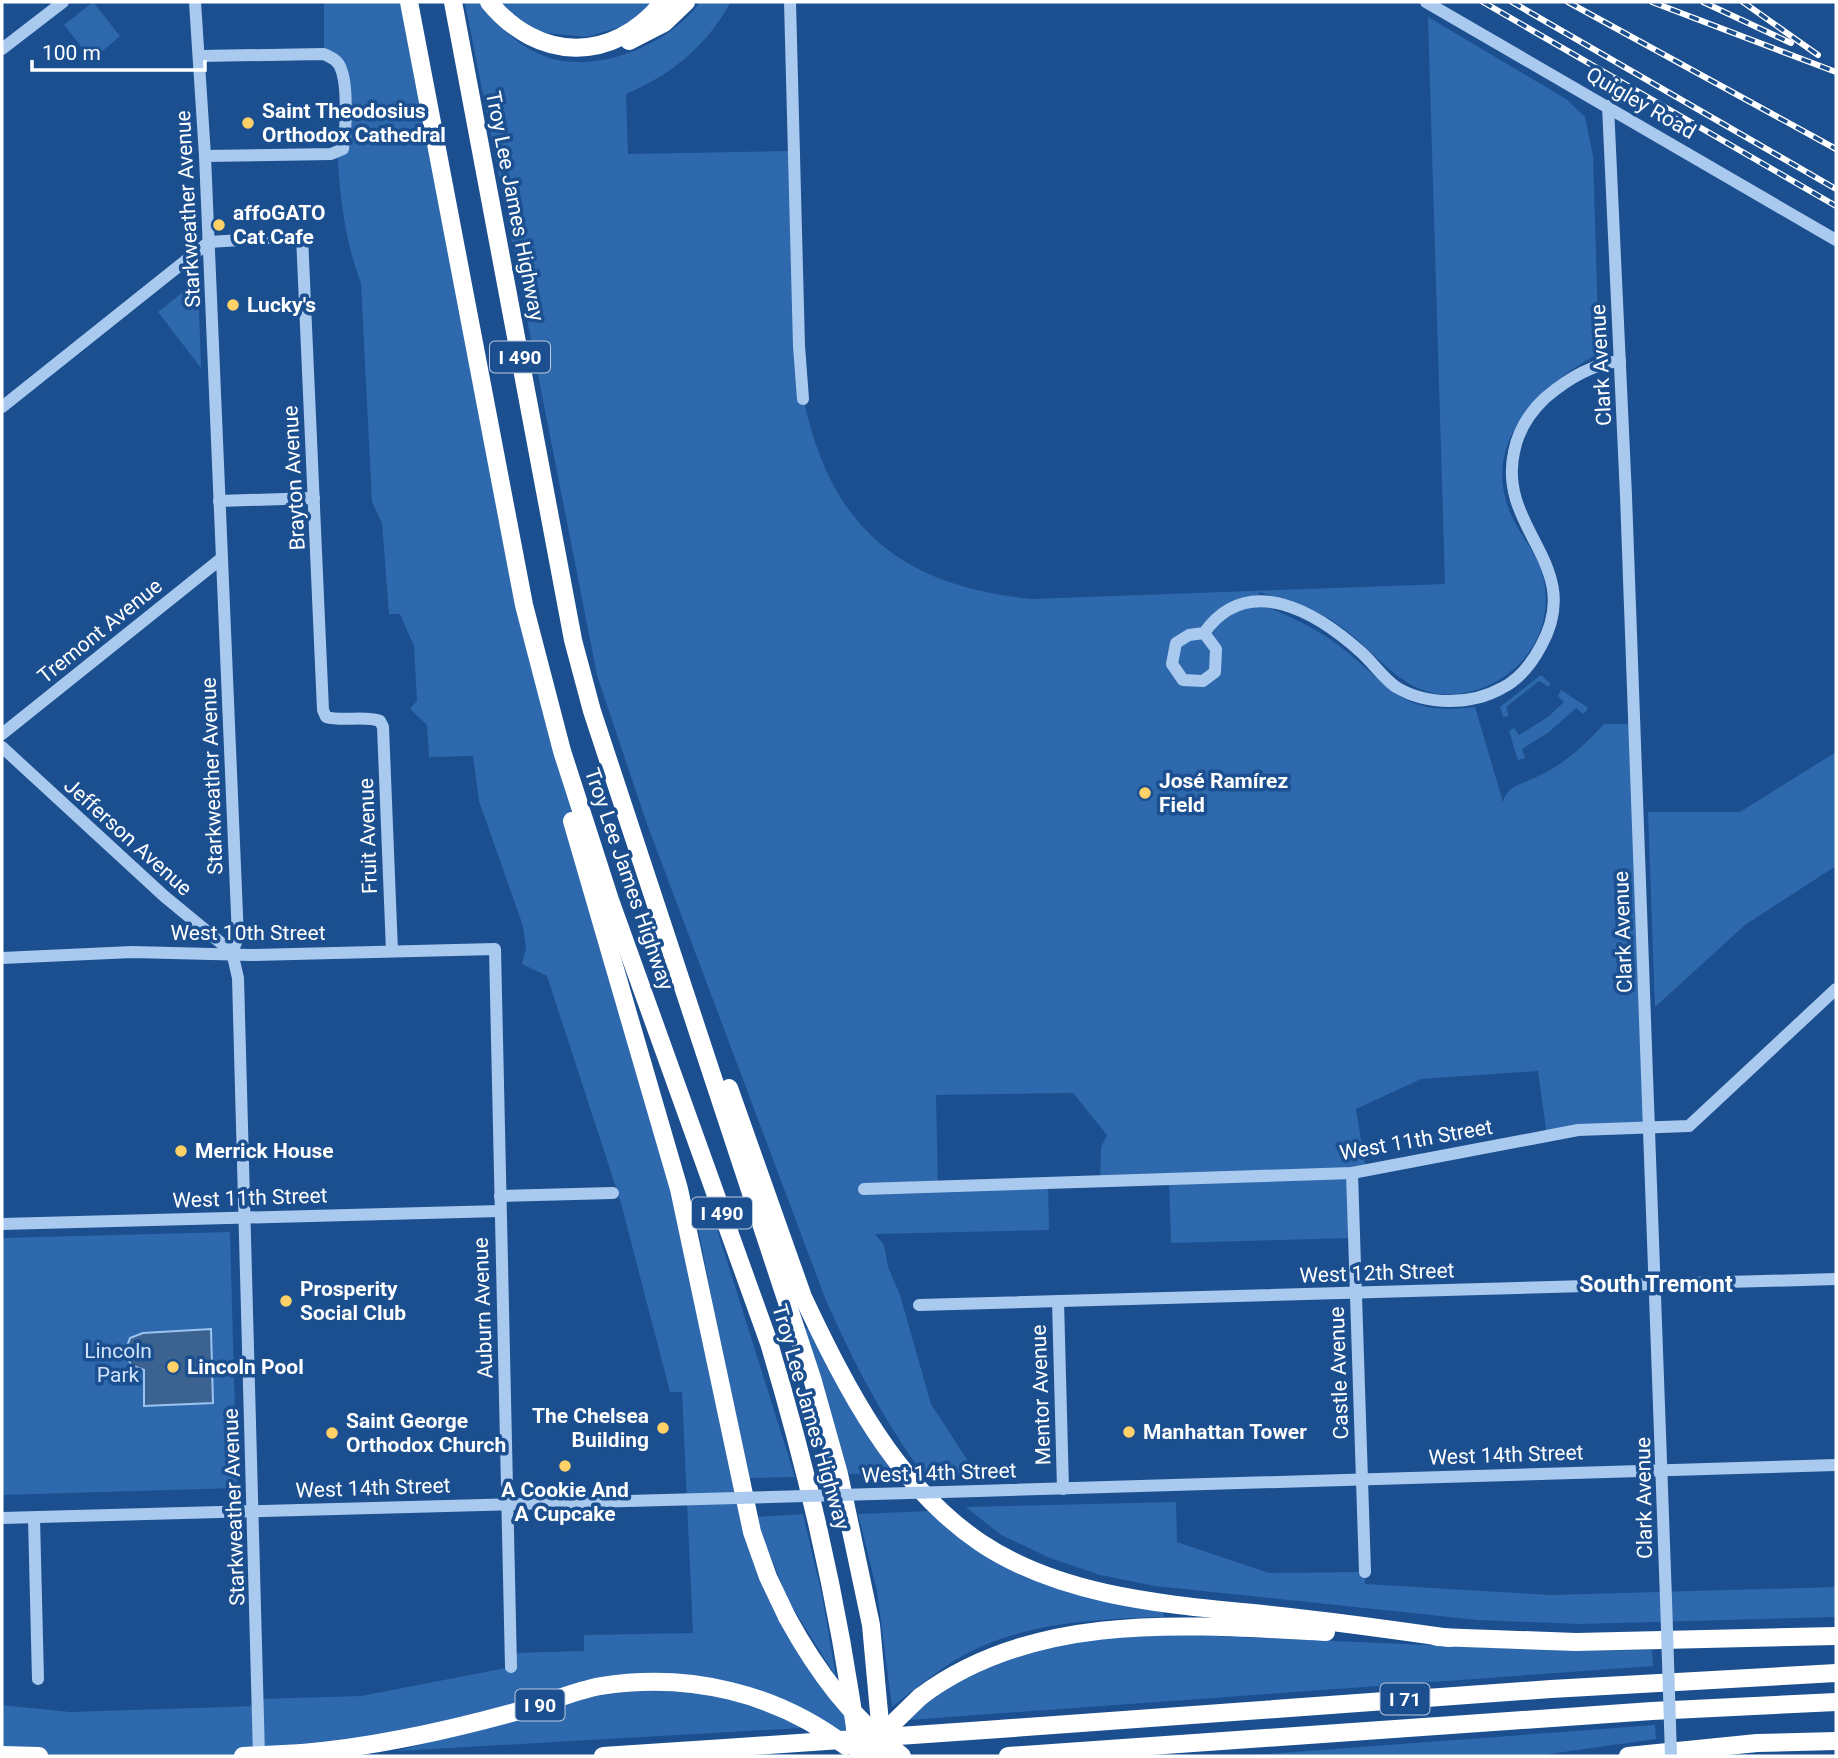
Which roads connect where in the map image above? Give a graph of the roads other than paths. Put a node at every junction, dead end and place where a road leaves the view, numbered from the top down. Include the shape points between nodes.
1 (63, 2) edge
2 (195, 2) edge
3 (409, 2) edge
4 (453, 2) edge
5 (489, 2) edge
6 (663, 2) edge
7 (686, 2) edge
8 (790, 2) edge
9 (1426, 2) edge
10 (599, 47) junction
11 (2, 49) edge
12 (200, 56) junction
13 (1608, 106) junction
14 (205, 156) junction
15 (1836, 240) edge
16 (209, 242) junction
17 (1620, 361) junction
18 (803, 400) dead end
19 (2, 407) edge
20 (314, 498) junction
21 (219, 501) junction
22 (222, 558) junction
23 (1204, 633) dead end
24 (544, 681) junction
25 (592, 710) junction
26 (380, 721) joint
27 (2, 734) edge
28 (2, 747) edge
29 (495, 949) joint
30 (392, 951) junction
31 (232, 952) junction
32 (2, 958) edge
33 (1836, 989) edge
34 (1649, 1127) junction
35 (1352, 1174) junction
36 (863, 1189) dead end
37 (613, 1193) dead end
38 (499, 1196) junction
39 (500, 1211) junction
40 (243, 1218) junction
41 (2, 1224) edge
42 (1836, 1279) edge
43 (1656, 1284) junction
44 (1355, 1293) junction
45 (1058, 1301) junction
46 (919, 1305) dead end
47 (1836, 1465) edge
48 (1664, 1470) junction
49 (1362, 1479) junction
50 (1063, 1489) junction
51 (507, 1503) junction
52 (253, 1511) junction
53 (2, 1518) edge
54 (34, 1518) junction
55 (1365, 1572) dead end
56 (1836, 1636) edge
57 (1450, 1638) junction
58 (511, 1667) dead end
59 (1833, 1673) edge
60 (38, 1679) dead end
61 (1836, 1702) edge
62 (1836, 1741) edge
63 (2, 1755) edge
64 (39, 1756) edge
65 (243, 1756) edge
66 (260, 1756) edge
67 (603, 1756) edge
68 (858, 1756) edge
69 (865, 1756) edge
70 (883, 1756) edge
71 (902, 1756) edge
72 (1008, 1756) edge
73 (1628, 1756) edge
74 (1671, 1756) edge

1 - 11 street
2 - 12 street, Starkweather Avenue
3 - 24 highway, Troy Lee James Highway / I 490 via 524,605
4 - 25 highway, Troy Lee James Highway / I 490 via 565,597
5 - 10 highway via 522,33 543,43
6 - 10 highway via 643,23
7 - 10 highway via 650,33
8 - 18 street
9 - 13 street, Quigley Road
12 - 14 street, Starkweather Avenue
12 - 14 street via 324,54 342,69 344,103 343,149 331,154
13 - 15 street, Quigley Road
13 - 17 street, Clark Avenue
14 - 16 street, Starkweather Avenue
16 - 19 street
16 - 20 street, Brayton Avenue via 302,236
16 - 21 street, Starkweather Avenue
17 - 23 street via 1591,368 1551,393 1517,439 1510,473 1512,489 1523,522 1545,558 1554,608 1534,661 1500,690 1452,701 1414,695 1389,681 1342,636 1276,601 1236,605 1220,614
17 - 34 street, Clark Avenue
20 - 21 street
20 - 26 street, Brayton Avenue via 326,717
21 - 22 street, Starkweather Avenue
22 - 27 street, Tremont Avenue
22 - 31 street, Starkweather Avenue via 238,938
24 - 68 highway, Troy Lee James Highway / I 490 via 565,763 606,887 790,1413 832,1585
24 - 71 highway, bridge via 551,748 679,1189 752,1532 787,1617 832,1691
25 - 57 highway via 664,899 803,1297 859,1405 919,1489 981,1543 1040,1573 1136,1600
25 - 70 highway, Troy Lee James Highway / I 490 via 819,1402 871,1625
26 - 30 street, Fruit Avenue
28 - 31 street, Jefferson Avenue
29 - 30 street, West 10th Street
29 - 38 street, Auburn Avenue
30 - 31 street, West 10th Street
31 - 32 street, West 10th Street
31 - 40 street, Starkweather Avenue via 238,978
33 - 34 street, West 11th Street via 1689,1126
34 - 35 street, West 11th Street via 1578,1130
34 - 43 street, Clark Avenue
35 - 36 street, West 11th Street
35 - 44 street, Castle Avenue
37 - 38 street
38 - 39 street, Auburn Avenue
39 - 40 street, West 11th Street
39 - 51 street, Auburn Avenue
40 - 41 street, West 11th Street
40 - 52 street, Starkweather Avenue
42 - 43 street, West 12th Street
43 - 44 street, West 12th Street
43 - 48 street, Clark Avenue
44 - 45 street, West 12th Street
44 - 49 street, Castle Avenue
45 - 46 street, West 12th Street
45 - 50 street, Mentor Avenue
47 - 48 street, West 14th Street
48 - 49 street, West 14th Street
48 - 74 street, Clark Avenue, bridge
49 - 50 street, West 14th Street
49 - 55 street, Castle Avenue
50 - 51 street, West 14th Street, bridge
51 - 52 street, West 14th Street
51 - 58 street, Auburn Avenue
52 - 54 street, West 14th Street
52 - 66 street, Starkweather Avenue
53 - 54 street, West 14th Street
54 - 60 street
56 - 57 highway via 1576,1642
57 - 69 highway, bridge via 1183,1626 1082,1632 1037,1641 951,1676 920,1697
59 - 67 highway, I 71, bridge
61 - 72 highway, I 71
62 - 73 highway via 1757,1743
63 - 64 highway
65 - 68 highway, I 90, bridge via 302,1753 465,1724 601,1686 690,1684 777,1704 816,1724

